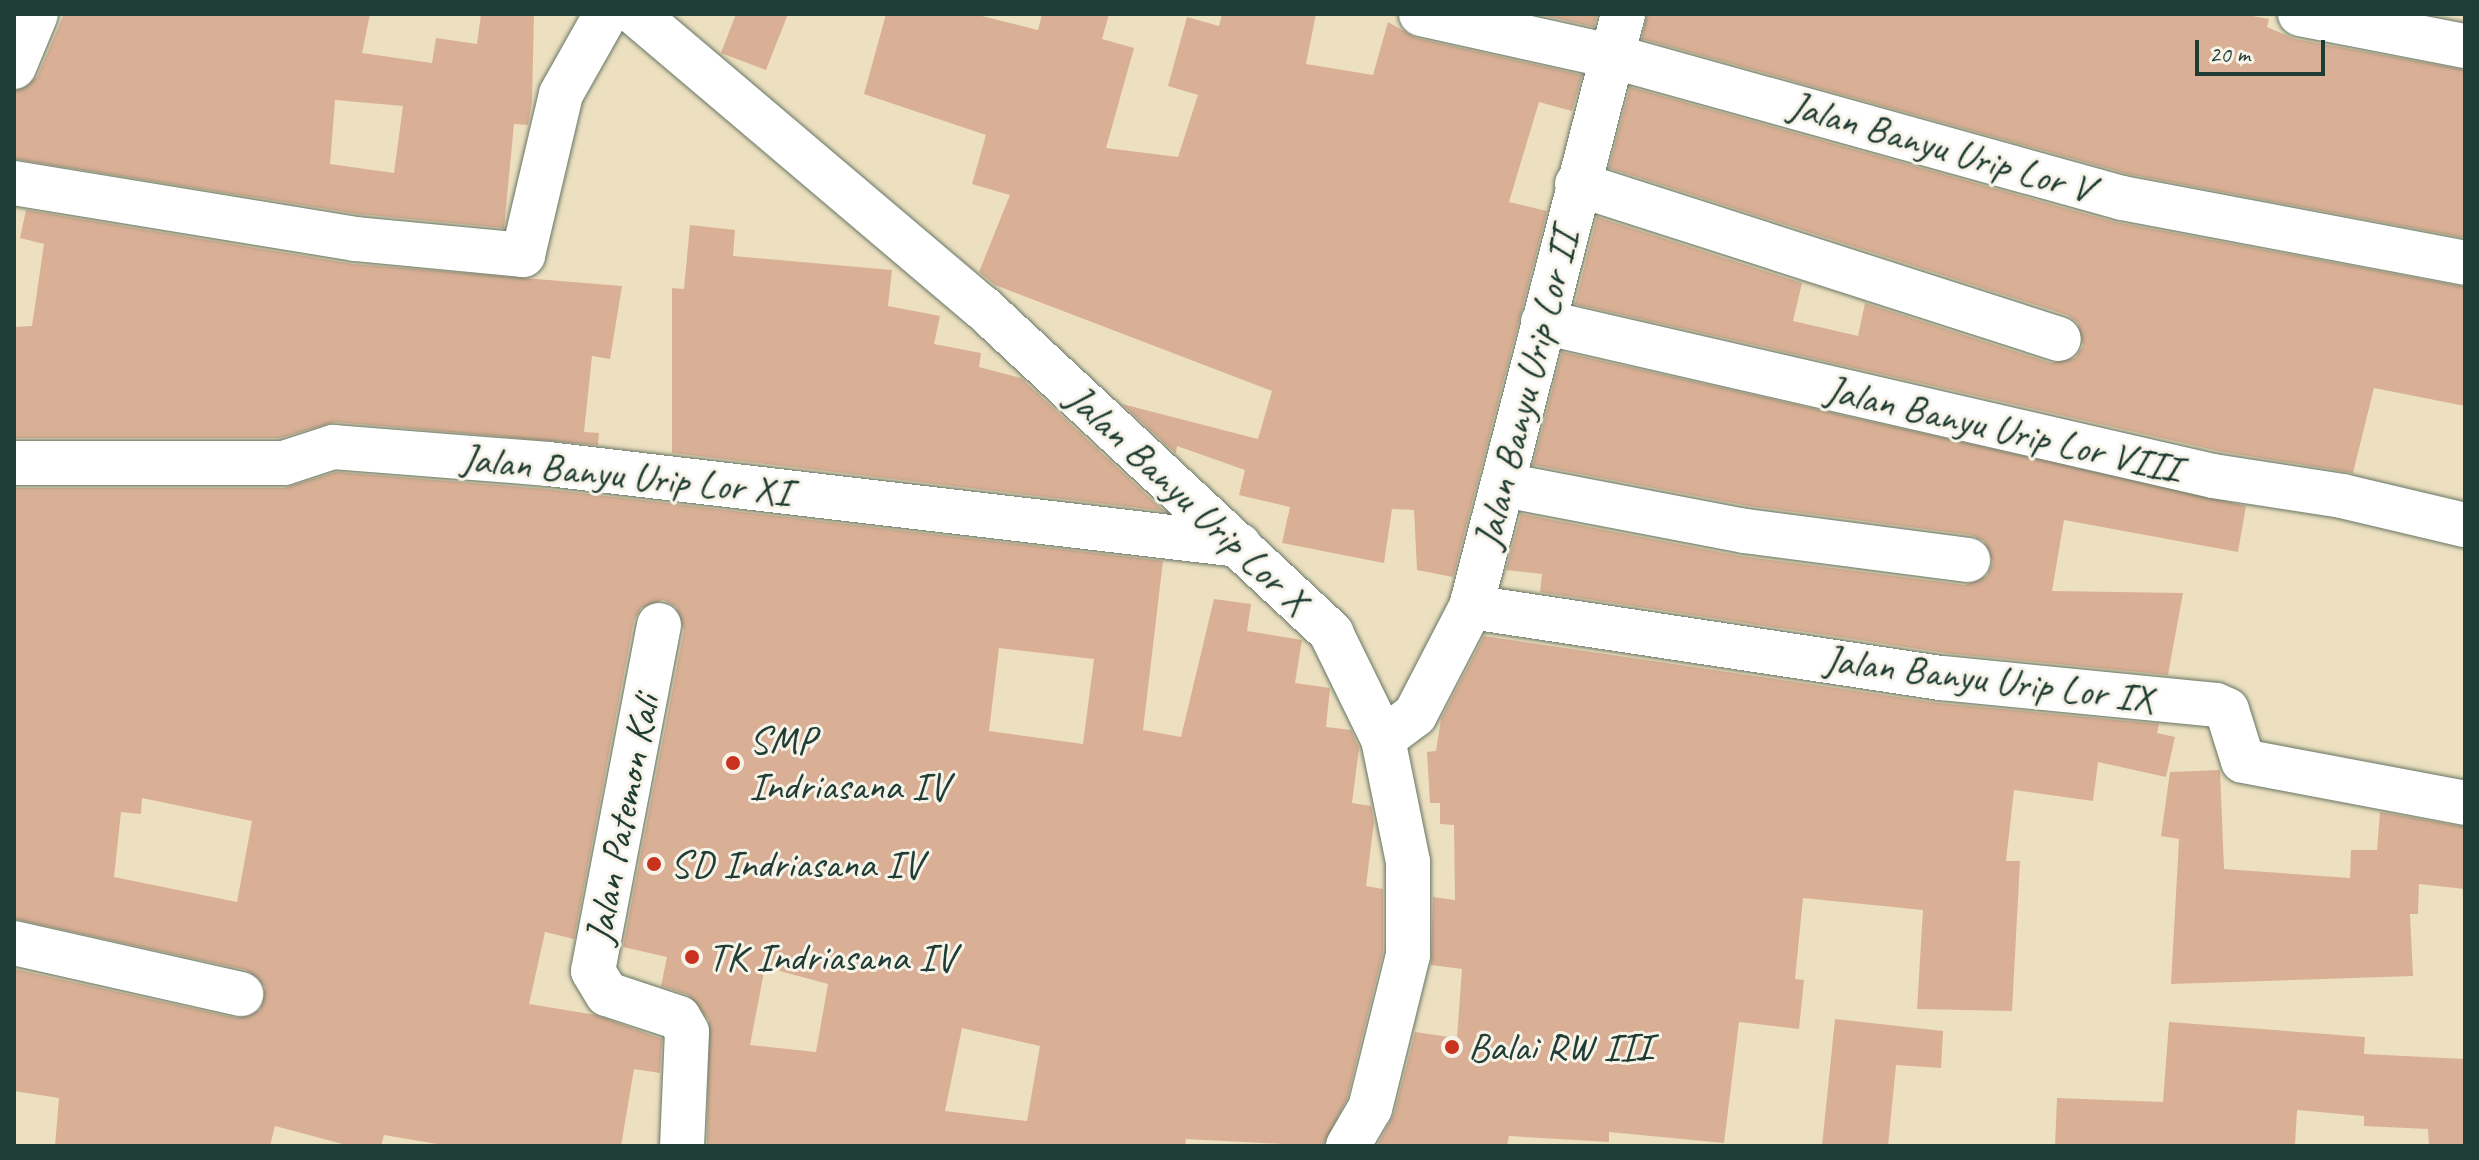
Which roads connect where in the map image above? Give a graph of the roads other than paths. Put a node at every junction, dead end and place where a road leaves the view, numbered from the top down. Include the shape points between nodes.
1 (36, 14) edge
2 (606, 14) edge
3 (636, 14) edge
4 (1421, 14) edge
5 (1623, 14) edge
6 (2300, 14) edge
7 (2465, 46) edge
8 (1611, 56) junction
9 (14, 67) edge
10 (14, 183) edge
11 (1577, 184) junction
12 (2465, 263) edge
13 (1543, 322) junction
14 (2059, 339) dead end
15 (14, 463) edge
16 (1504, 485) junction
17 (2465, 525) edge
18 (1239, 545) junction
19 (1968, 560) dead end
20 (1471, 607) junction
21 (659, 625) dead end
22 (1395, 729) junction
23 (2465, 803) edge
24 (14, 943) edge
25 (241, 994) dead end
26 (682, 1146) edge
27 (1348, 1146) edge

1 - 9 street
2 - 10 street via 561,94 523,255 355,239
3 - 18 street, Jalan Banyu Urip Lor X via 982,307
4 - 8 street, Jalan Banyu Urip Lor V
5 - 8 street, Jalan Banyu Urip Lor II
6 - 7 street
8 - 11 street, Jalan Banyu Urip Lor II
8 - 12 street, Jalan Banyu Urip Lor V via 2122,198
11 - 13 street, Jalan Banyu Urip Lor II
11 - 14 street
13 - 16 street, Jalan Banyu Urip Lor II
13 - 17 street, Jalan Banyu Urip Lor VIII via 2213,476 2342,496
15 - 18 street, Jalan Banyu Urip Lor XI via 284,463 333,447 548,464
16 - 19 street via 1745,531
16 - 20 street, Jalan Banyu Urip Lor II
18 - 22 street, Jalan Banyu Urip Lor X via 1331,633
20 - 22 street, Jalan Banyu Urip Lor II
20 - 23 street, Jalan Banyu Urip Lor IX via 1942,678 2216,705 2227,710 2243,761
21 - 26 street, Jalan Patemon Kali via 593,971 607,994 679,1018 687,1032
22 - 27 street, Jalan Banyu Urip Lor X via 1408,862 1408,955 1370,1108
24 - 25 street

